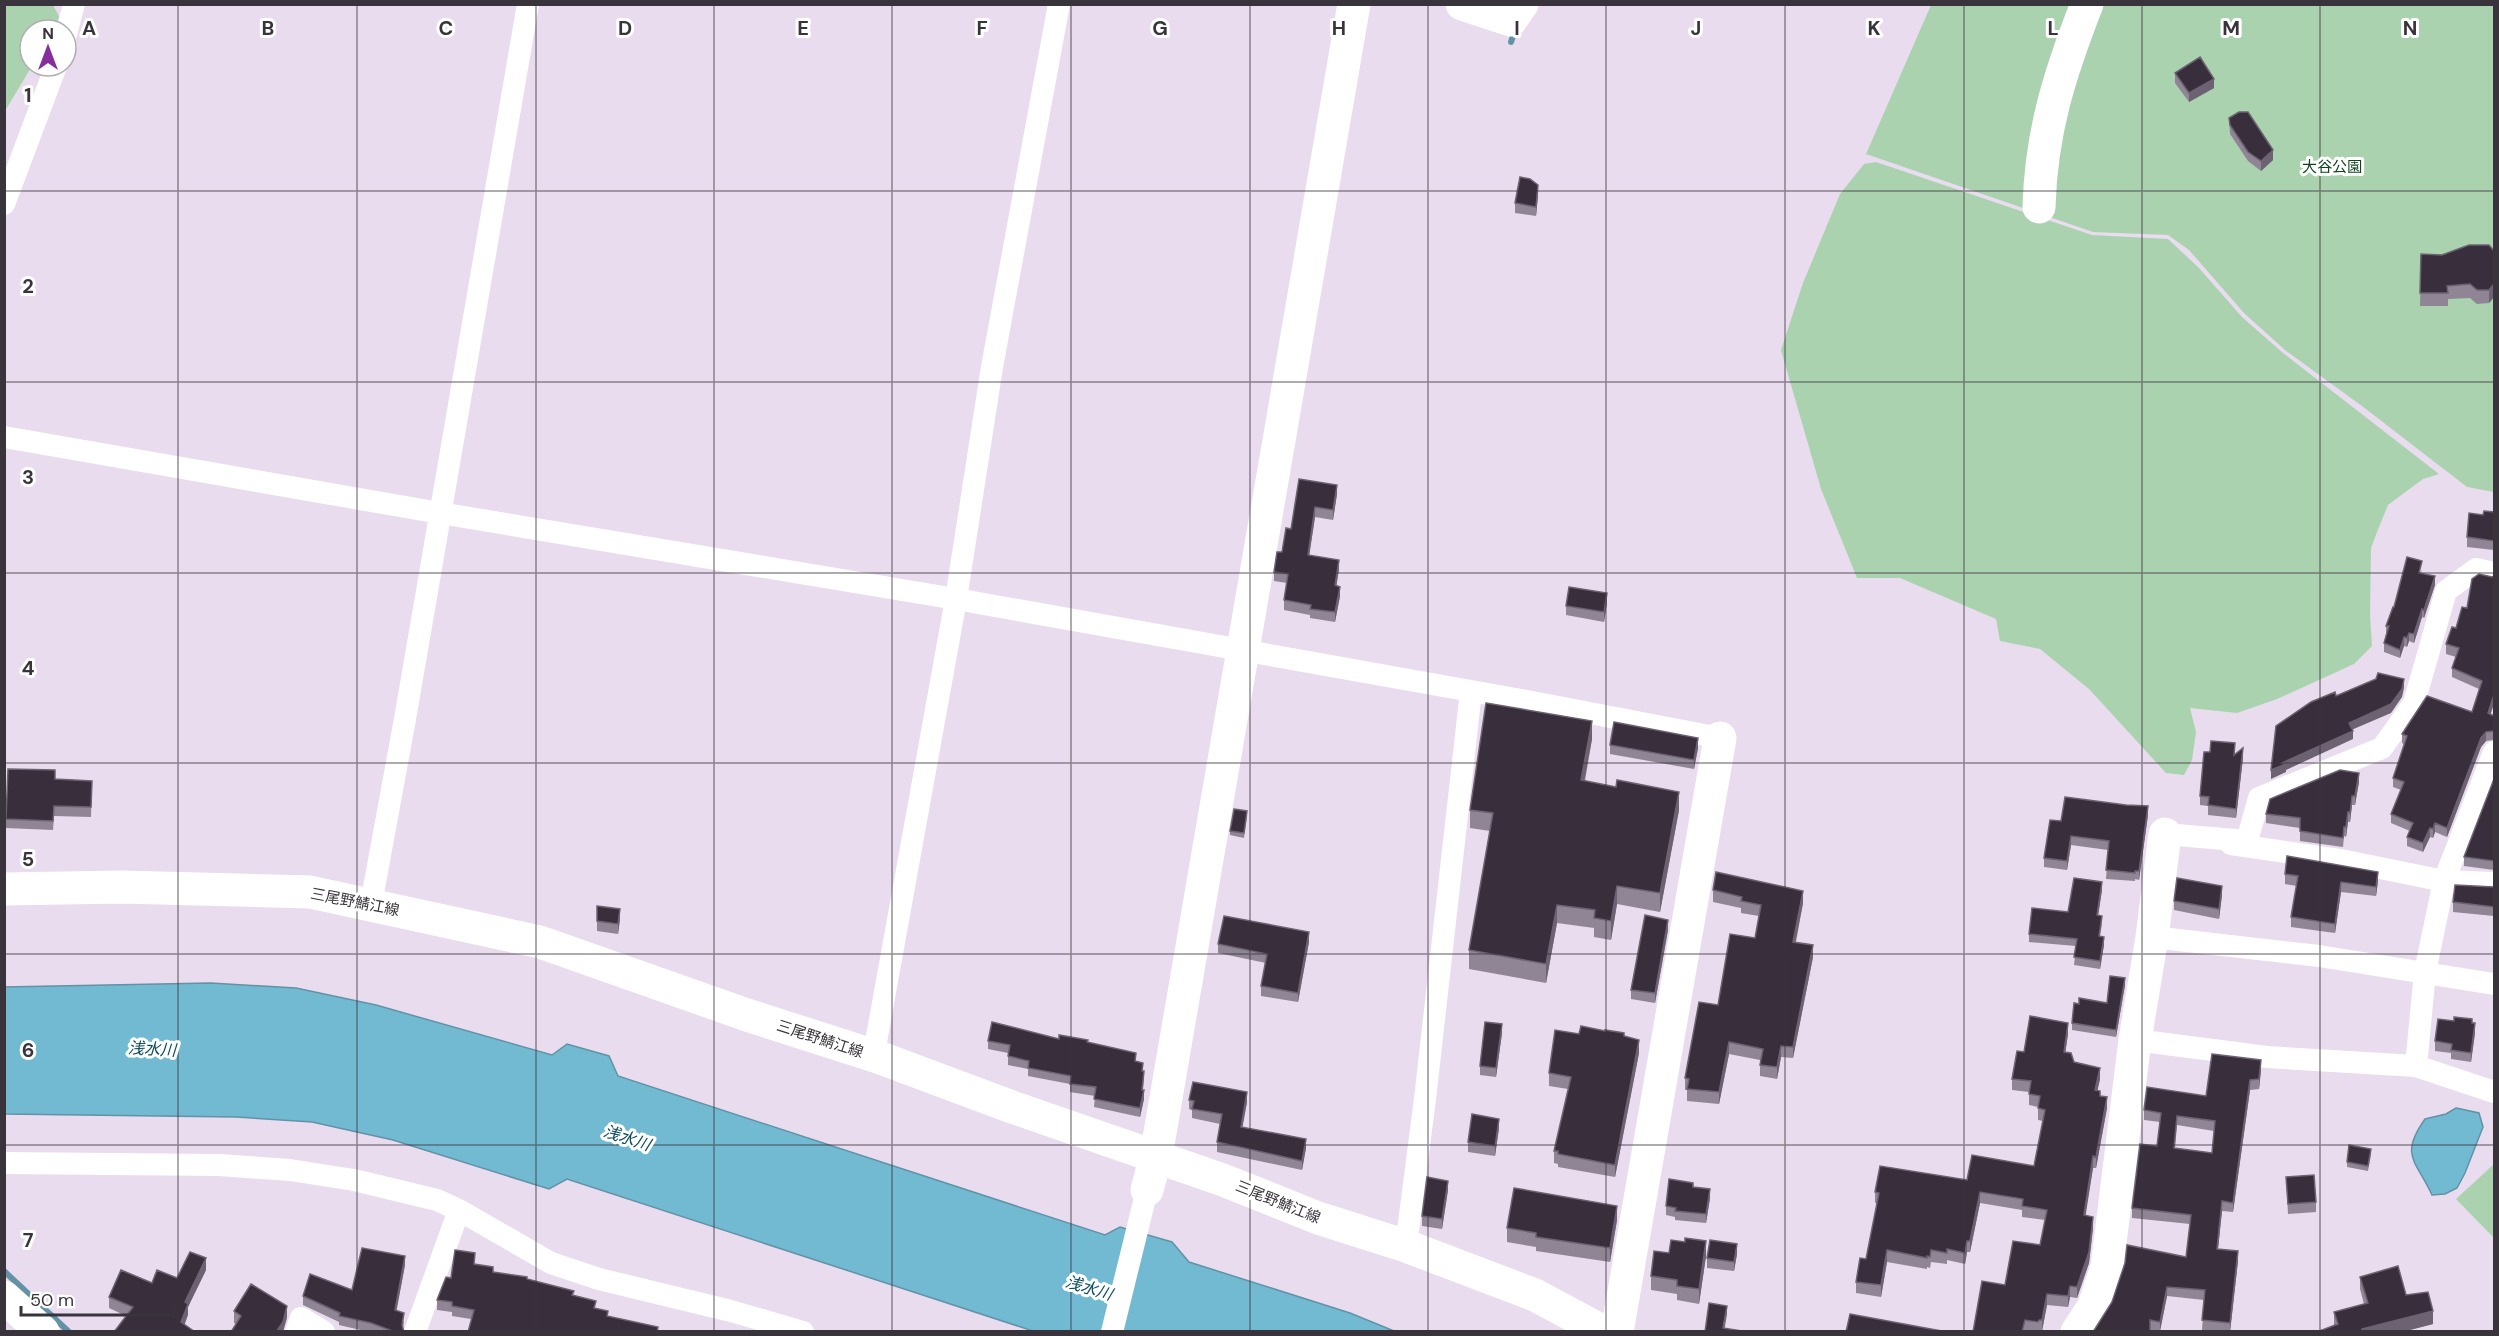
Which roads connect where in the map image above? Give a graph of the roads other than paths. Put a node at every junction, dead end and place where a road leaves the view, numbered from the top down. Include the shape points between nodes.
1 (528, 4) edge
2 (1059, 4) edge
3 (1354, 4) edge
4 (1462, 4) edge
5 (1522, 4) edge
6 (2087, 4) edge
7 (51, 78) edge
8 (4, 204) edge
9 (2039, 207) dead end
10 (4, 437) edge
11 (440, 513) junction
12 (2494, 573) edge
13 (956, 599) junction
14 (1244, 652) junction
15 (1471, 691) junction
16 (1720, 738) joint
17 (2494, 752) edge
18 (2165, 834) junction
19 (2444, 881) junction
20 (2494, 883) edge
21 (4, 889) edge
22 (371, 904) junction
23 (2152, 937) junction
24 (2425, 972) junction
25 (2494, 984) edge
26 (2135, 1040) junction
27 (878, 1057) junction
28 (2416, 1066) junction
29 (2494, 1092) edge
30 (1156, 1156) junction
31 (4, 1163) edge
32 (1147, 1190) joint
33 (459, 1210) junction
34 (1406, 1246) junction
35 (4, 1297) edge
36 (44, 1332) edge
37 (296, 1332) edge
38 (324, 1332) edge
39 (415, 1332) edge
40 (803, 1332) edge
41 (1112, 1332) edge
42 (1604, 1332) edge
43 (1617, 1332) edge
44 (2077, 1332) edge

1 - 11 street
2 - 13 street via 992,367
3 - 14 street
4 - 5 street via 1511,20
6 - 9 street via 2049,117 2040,170
7 - 8 street
10 - 11 street
11 - 13 street
11 - 22 street
12 - 18 street via 2476,569 2446,591 2414,703 2382,748 2259,798 2247,841
13 - 14 street
13 - 27 street via 874,1053
14 - 15 street
14 - 30 street
15 - 16 street
15 - 34 street
16 - 43 street
17 - 19 street
18 - 19 street via 2346,861
18 - 23 street
19 - 20 street
19 - 24 street
21 - 22 street, 三尾野鯖江線 via 122,887 310,892
22 - 27 street, 三尾野鯖江線 via 540,942
23 - 24 street
23 - 26 street
24 - 25 street
24 - 28 street
26 - 28 street via 2267,1057
26 - 44 street via 2107,1267 2094,1306
27 - 30 street, 三尾野鯖江線
28 - 29 street
30 - 32 street
30 - 34 street, 三尾野鯖江線 via 1318,1218
31 - 33 street via 290,1170 354,1180 437,1200
32 - 41 street
33 - 39 street
33 - 40 street via 551,1263
34 - 42 street, 三尾野鯖江線 via 1535,1295
35 - 36 street
37 - 38 street via 301,1318

